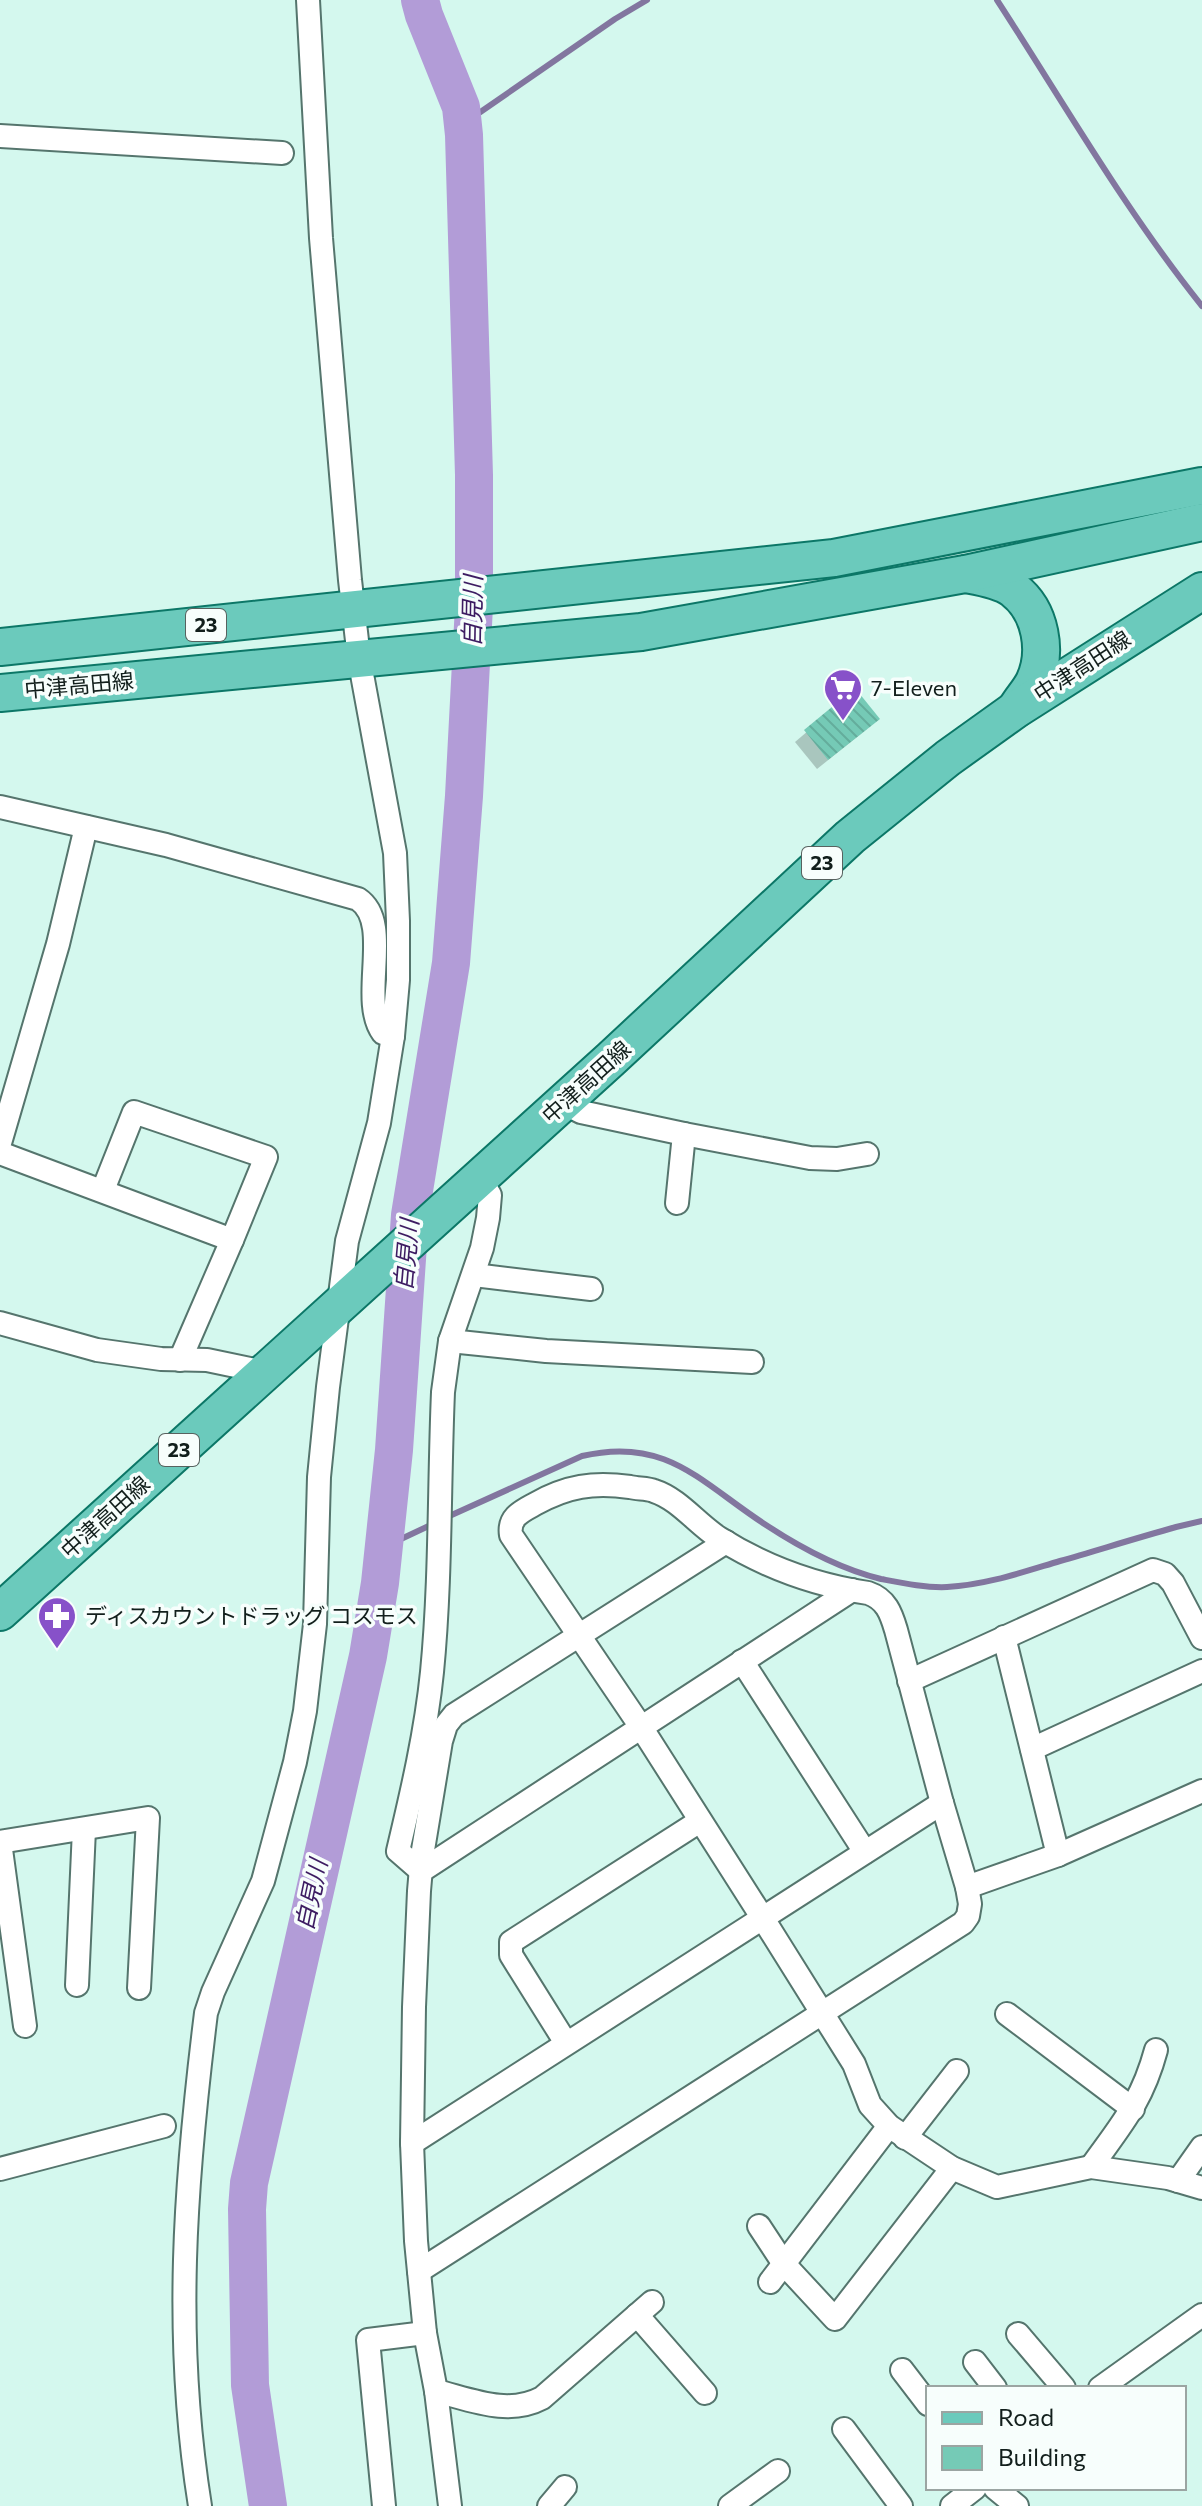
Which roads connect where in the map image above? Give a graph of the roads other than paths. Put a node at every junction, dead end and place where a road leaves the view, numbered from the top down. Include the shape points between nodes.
1 (308, 0) edge
2 (0, 136) edge
3 (282, 153) dead end
4 (1202, 486) edge
5 (1202, 500) edge
6 (1048, 517) junction
7 (1202, 522) edge
8 (965, 574) junction
9 (1202, 591) edge
10 (0, 647) edge
11 (359, 658) junction
12 (0, 693) edge
13 (1015, 710) junction
14 (0, 807) edge
15 (86, 827) junction
16 (393, 1036) junction
17 (563, 1103) junction
18 (684, 1134) junction
19 (0, 1143) edge
20 (0, 1153) edge
21 (867, 1154) dead end
22 (479, 1179) junction
23 (103, 1190) junction
24 (677, 1203) dead end
25 (232, 1240) junction
26 (474, 1275) junction
27 (591, 1289) dead end
28 (349, 1297) junction
29 (0, 1323) edge
30 (450, 1341) junction
31 (180, 1360) junction
32 (752, 1362) dead end
33 (264, 1372) junction
34 (726, 1542) junction
35 (852, 1590) junction
36 (0, 1612) edge
37 (580, 1635) junction
38 (1004, 1637) junction
39 (1202, 1638) edge
40 (742, 1661) junction
41 (1202, 1671) edge
42 (909, 1681) junction
43 (641, 1727) junction
44 (1032, 1749) junction
45 (1202, 1791) edge
46 (942, 1803) junction
47 (700, 1821) junction
48 (84, 1829) junction
49 (0, 1842) edge
50 (865, 1852) junction
51 (1058, 1855) junction
52 (421, 1871) junction
53 (967, 1887) junction
54 (762, 1917) junction
55 (77, 1985) dead end
56 (139, 1988) dead end
57 (823, 2013) junction
58 (1007, 2014) dead end
59 (25, 2026) dead end
60 (566, 2043) junction
61 (1156, 2050) dead end
62 (957, 2071) dead end
63 (1133, 2109) junction
64 (164, 2126) dead end
65 (897, 2132) junction
66 (412, 2143) junction
67 (1202, 2147) edge
68 (1091, 2167) junction
69 (952, 2168) junction
70 (0, 2169) edge
71 (1178, 2181) junction
72 (1202, 2188) edge
73 (759, 2226) dead end
74 (784, 2264) junction
75 (419, 2271) junction
76 (770, 2282) dead end
77 (1202, 2315) edge
78 (425, 2333) junction
79 (1018, 2334) dead end
80 (975, 2362) dead end
81 (902, 2370) dead end
82 (993, 2386) edge
83 (1062, 2386) edge
84 (1103, 2386) edge
85 (436, 2391) junction
86 (705, 2393) dead end
87 (926, 2401) edge
88 (844, 2429) dead end
89 (778, 2471) dead end
90 (565, 2487) dead end
91 (972, 2490) edge
92 (997, 2490) edge
93 (200, 2506) edge
94 (384, 2506) edge
95 (450, 2506) edge
96 (549, 2506) edge
97 (730, 2506) edge
98 (901, 2506) edge
99 (952, 2506) edge
100 (1017, 2506) edge

1 - 11 street via 321,238
2 - 3 street
4 - 6 main road, 中津高田線 / 23
5 - 6 main road via 1120,514
6 - 10 main road, 中津高田線 / 23 via 834,558
7 - 8 main road, 中津高田線 / 23
8 - 11 main road, 中津高田線 / 23 via 641,632
8 - 13 main road via 1014,589 1034,612 1042,643 1034,681
9 - 13 main road, 中津高田線 / 23
11 - 12 main road, 中津高田線 / 23
11 - 16 street via 395,853 398,980
13 - 17 main road, 中津高田線 / 23 via 850,837
14 - 15 street
15 - 16 street via 333,890 365,904 373,926 374,1015 383,1033
15 - 19 street
16 - 28 street via 379,1123 347,1241
17 - 18 street via 581,1112
17 - 22 main road, 中津高田線 / 23
18 - 21 street via 810,1158
18 - 24 street
20 - 23 street
22 - 26 street via 490,1195
22 - 28 main road, 中津高田線 / 23
23 - 25 street
23 - 25 street via 134,1112 266,1157
25 - 31 street
26 - 27 street
26 - 30 street
28 - 33 main road, 中津高田線 / 23
28 - 93 street via 321,1446 315,1624 295,1762 263,1881 206,2013 189,2166 183,2311 185,2386
29 - 31 street via 126,1356
30 - 32 street
30 - 52 street via 443,1392 431,1676 398,1851
31 - 33 street
33 - 36 main road, 中津高田線 / 23
34 - 35 street via 787,1573
34 - 37 street
34 - 37 street via 652,1490 573,1487 520,1513 511,1523 511,1535
35 - 40 street
35 - 42 street via 877,1596 891,1614
37 - 43 street
37 - 52 street via 446,1725
38 - 39 street via 1153,1570 1173,1583
38 - 42 street
38 - 44 street
40 - 43 street
40 - 50 street
41 - 44 street
42 - 46 street
43 - 47 street
43 - 52 street
44 - 51 street
45 - 51 street
46 - 50 street
46 - 53 street
47 - 54 street
47 - 60 street via 511,1942 511,1955
48 - 49 street
48 - 55 street
48 - 56 street via 148,1818
49 - 59 street
50 - 54 street
51 - 53 street
52 - 66 street
53 - 57 street via 970,1904 963,1923
54 - 57 street
54 - 60 street
57 - 65 street via 854,2064 870,2105
57 - 75 street
58 - 63 street
60 - 66 street
61 - 63 street
62 - 65 street
63 - 68 street
64 - 70 street
65 - 69 street
65 - 74 street
66 - 75 street
67 - 71 street
68 - 69 street via 997,2187
68 - 71 street
69 - 74 street via 835,2319
71 - 72 street
73 - 74 street
74 - 76 street
75 - 78 street
77 - 84 street
78 - 85 street
78 - 94 street via 368,2340
79 - 83 street
80 - 82 street
81 - 87 street
85 - 86 street via 497,2407 530,2405 645,2308
85 - 95 street
88 - 98 street
89 - 97 street
90 - 96 street
91 - 99 street
92 - 100 street

